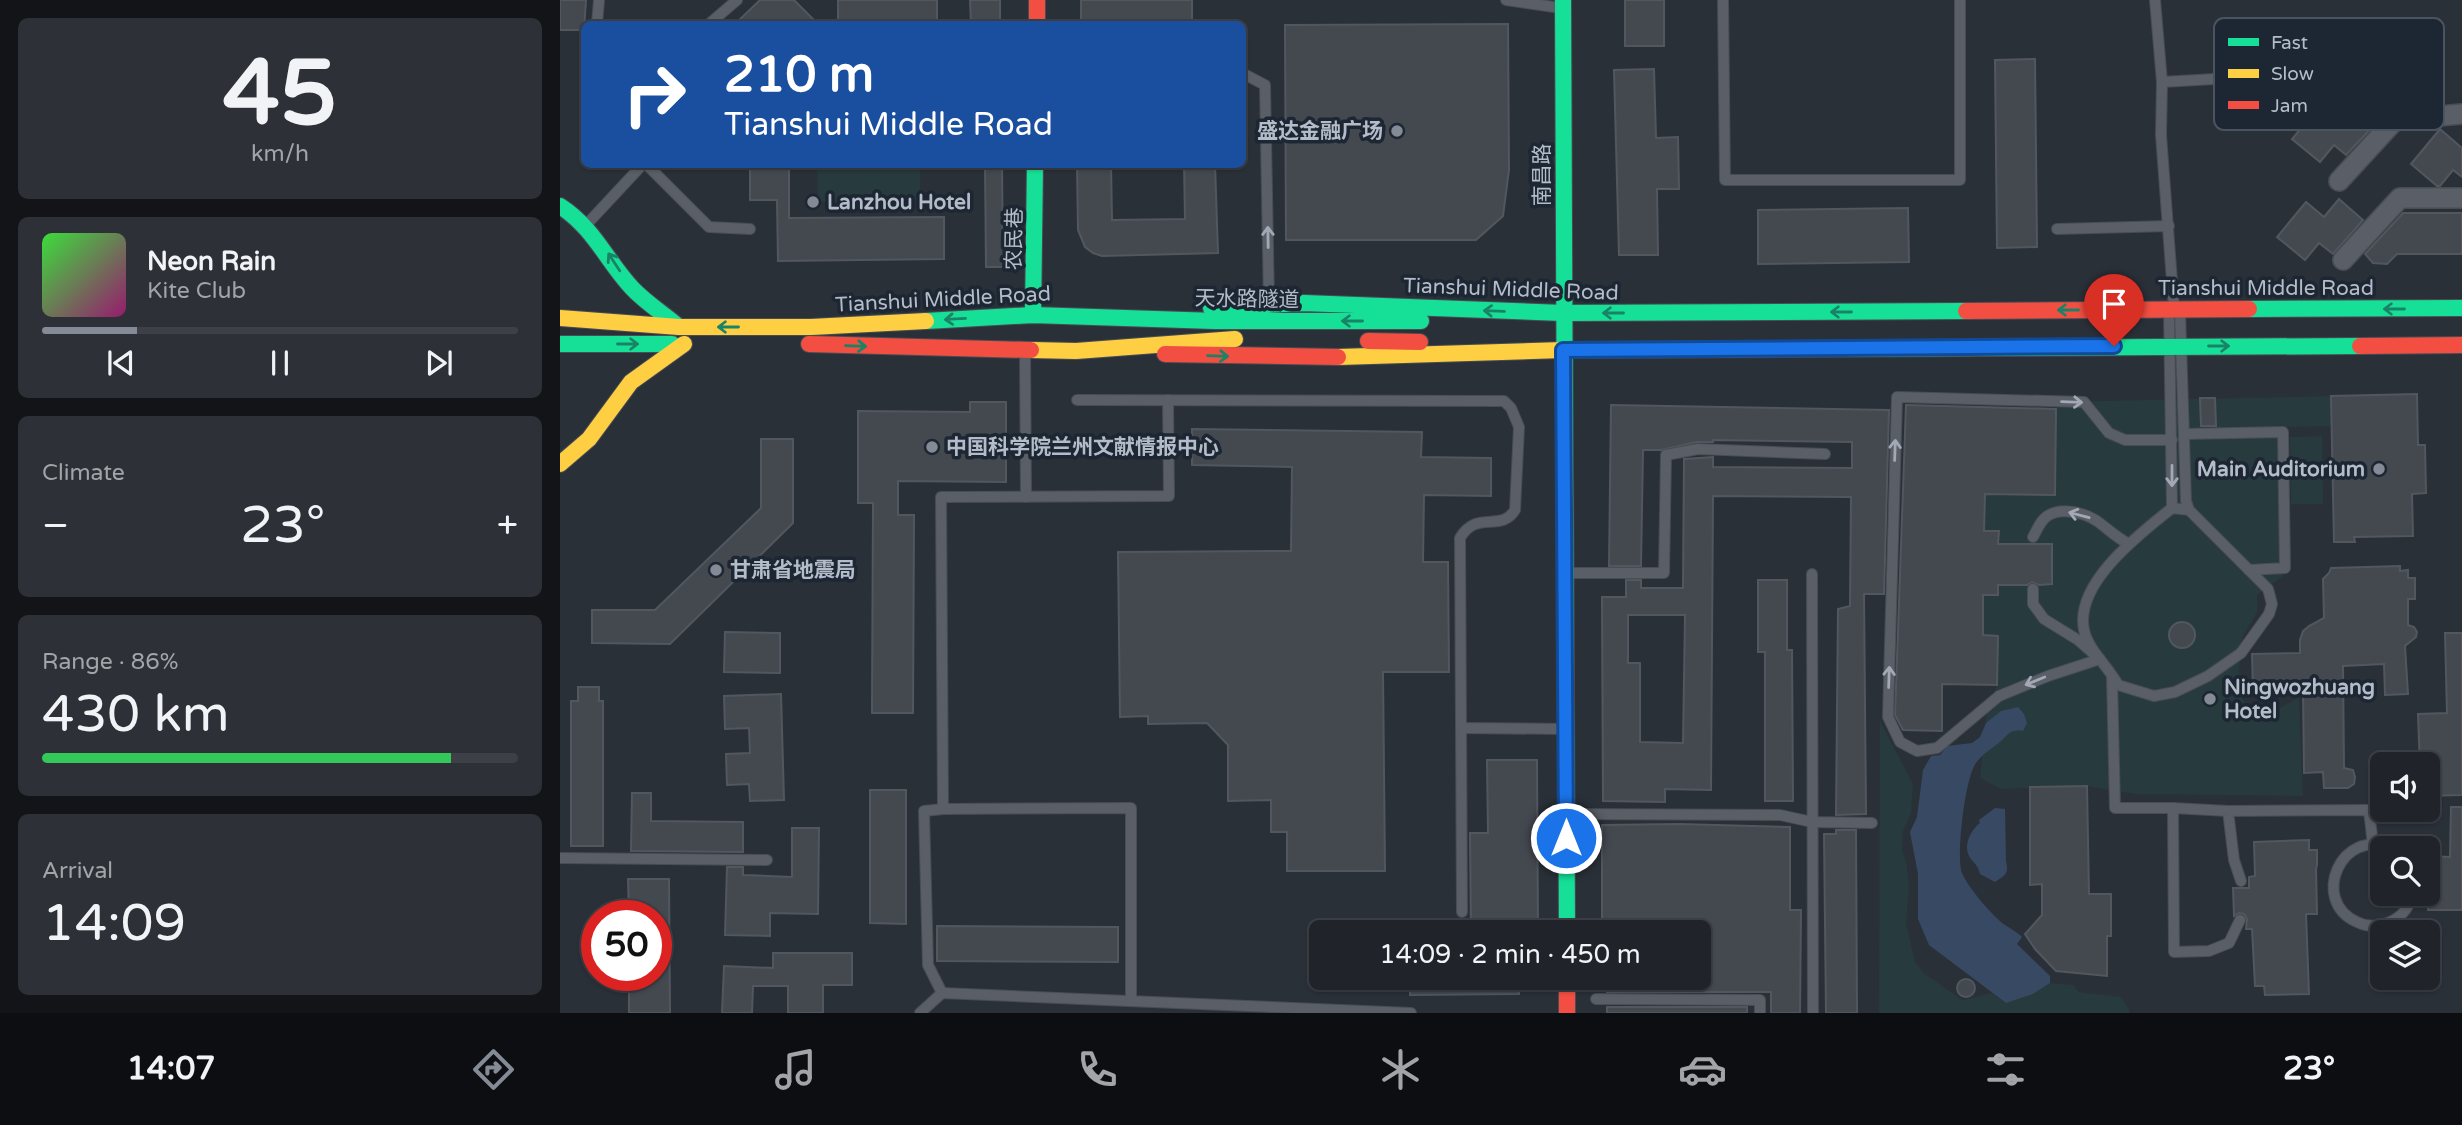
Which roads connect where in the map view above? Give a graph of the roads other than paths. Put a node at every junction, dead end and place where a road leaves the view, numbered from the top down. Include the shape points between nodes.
1 (599, 0) edge
2 (737, 0) edge
3 (1037, 0) edge
4 (1506, 0) edge
5 (1723, 0) edge
6 (1960, 0) edge
7 (2155, 0) edge
8 (1563, 4) edge
9 (597, 21) edge
10 (712, 21) edge
11 (1037, 21) edge
12 (1246, 75) edge
13 (2214, 79) edge
14 (2162, 82) junction
15 (2462, 114) edge
16 (2444, 116) edge
17 (2386, 130) edge
18 (641, 168) edge
19 (649, 168) edge
20 (1035, 168) edge
21 (2339, 181) dead end
22 (2462, 198) edge
23 (560, 206) edge
24 (585, 226) junction
25 (2169, 226) junction
26 (750, 229) dead end
27 (2057, 229) dead end
28 (2343, 260) dead end
29 (1269, 305) junction
30 (2462, 308) edge
31 (2174, 310) junction
32 (1563, 313) junction
33 (1033, 315) junction
34 (1072, 315) junction
35 (560, 318) edge
36 (1420, 321) dead end
37 (679, 327) junction
38 (1256, 340) dead end
39 (1338, 341) dead end
40 (1420, 342) dead end
41 (560, 344) edge
42 (787, 344) dead end
43 (2462, 345) edge
44 (2175, 346) junction
45 (1563, 350) junction
46 (1025, 351) junction
47 (1076, 351) junction
48 (1077, 400) dead end
49 (1168, 400) junction
50 (2185, 433) junction
51 (2172, 440) junction
52 (1825, 454) dead end
53 (560, 464) edge
54 (1026, 497) junction
55 (2172, 508) junction
56 (2189, 510) junction
57 (2032, 537) dead end
58 (2129, 544) junction
59 (2249, 570) junction
60 (1564, 573) junction
61 (1812, 574) dead end
62 (2033, 589) dead end
63 (2100, 659) junction
64 (2112, 673) junction
65 (1461, 728) junction
66 (1565, 729) junction
67 (2174, 808) junction
68 (943, 809) junction
69 (2228, 811) junction
70 (1566, 814) junction
71 (1812, 822) junction
72 (1872, 823) dead end
73 (2371, 836) edge
74 (2370, 845) edge
75 (560, 858) edge
76 (767, 860) dead end
77 (2241, 881) dead end
78 (2408, 906) edge
79 (1462, 912) dead end
80 (1567, 920) edge
81 (2240, 920) dead end
82 (1567, 990) edge
83 (942, 992) junction
84 (1596, 999) dead end
85 (1131, 1000) junction
86 (1235, 1008) edge
87 (920, 1013) edge
88 (1411, 1013) edge
89 (1567, 1013) edge
90 (1760, 1013) edge
91 (1813, 1013) edge

1 - 9 lane
2 - 10 lane
3 - 11 street
4 - 8 lane
5 - 6 lane via 1725,180 1960,180
7 - 14 lane
8 - 32 street, 南昌路
29 -> 12 lane via 1265,85
13 - 14 lane
14 - 25 lane via 2161,135
15 - 16 street
17 - 21 street
18 - 24 lane
19 - 26 lane via 709,227
20 - 33 street, 农民巷
22 - 28 street via 2400,198
23 - 24 street
37 -> 24 street via 632,288
25 - 27 lane
25 - 31 lane
32 -> 29 street, Tianshui Middle Road
29 - 34 street, Tianshui Middle Road
30 -> 31 street, Tianshui Middle Road
31 -> 32 street, Tianshui Middle Road
31 - 44 lane
32 - 45 street, 南昌路
33 - 34 street, Tianshui Middle Road
33 -> 37 street, Tianshui Middle Road via 811,327
36 -> 34 street, 天水路隧道 via 1215,321
35 - 37 street, Tianshui Middle Road
38 - 47 street, 天水路隧道
39 - 40 street
41 -> 53 street via 690,344 631,382 589,439
42 -> 46 street, Tianshui Middle Road
44 -> 43 street, Tianshui Middle Road
44 - 45 street, Tianshui Middle Road
44 - 50 lane
44 - 51 lane
47 -> 45 street, Tianshui Middle Road via 1305,358
45 - 60 street, 南昌路
46 - 47 street, Tianshui Middle Road
46 - 54 lane
48 - 49 lane
49 - 54 lane via 1169,496
49 - 65 lane via 1504,401 1511,408 1519,427 1515,509 1503,521 1476,523 1460,538
50 - 56 lane
50 - 59 lane via 2283,432 2285,568
51 -> 55 lane
63 -> 51 lane via 1999,696 1937,748 1917,751 1900,742 1888,718 1897,397 2084,402 2109,433 2125,440
52 - 60 lane via 1698,449 1666,455 1664,573
54 - 68 lane via 941,497
55 - 56 lane
55 - 58 lane
56 - 59 lane
58 -> 57 lane via 2095,520 2068,511 2049,514
58 - 63 lane via 2090,591 2084,631
59 - 64 lane via 2268,589 2272,604 2241,653 2208,676 2175,692 2154,696 2118,685
60 - 66 street, 南昌路
61 - 71 lane
62 - 63 lane via 2033,604 2044,619
63 - 64 lane
64 - 67 lane via 2115,808
65 - 66 lane
65 - 79 lane
66 - 70 street, 南昌路
67 - 69 lane
67 - 81 lane via 2174,952 2209,951 2229,943
68 - 83 lane via 924,811 928,965
68 - 85 lane via 1131,808
69 - 73 lane via 2369,810
69 - 77 lane
70 - 71 lane via 1780,815
70 - 80 street, 南昌路
71 - 72 lane
71 - 91 lane
74 - 78 lane via 2348,853 2339,863 2333,889 2336,902 2354,921 2380,926
75 - 76 lane
82 - 89 street
83 - 85 lane
83 - 87 lane
84 - 90 lane via 1760,1000
85 - 86 lane
86 - 88 lane

